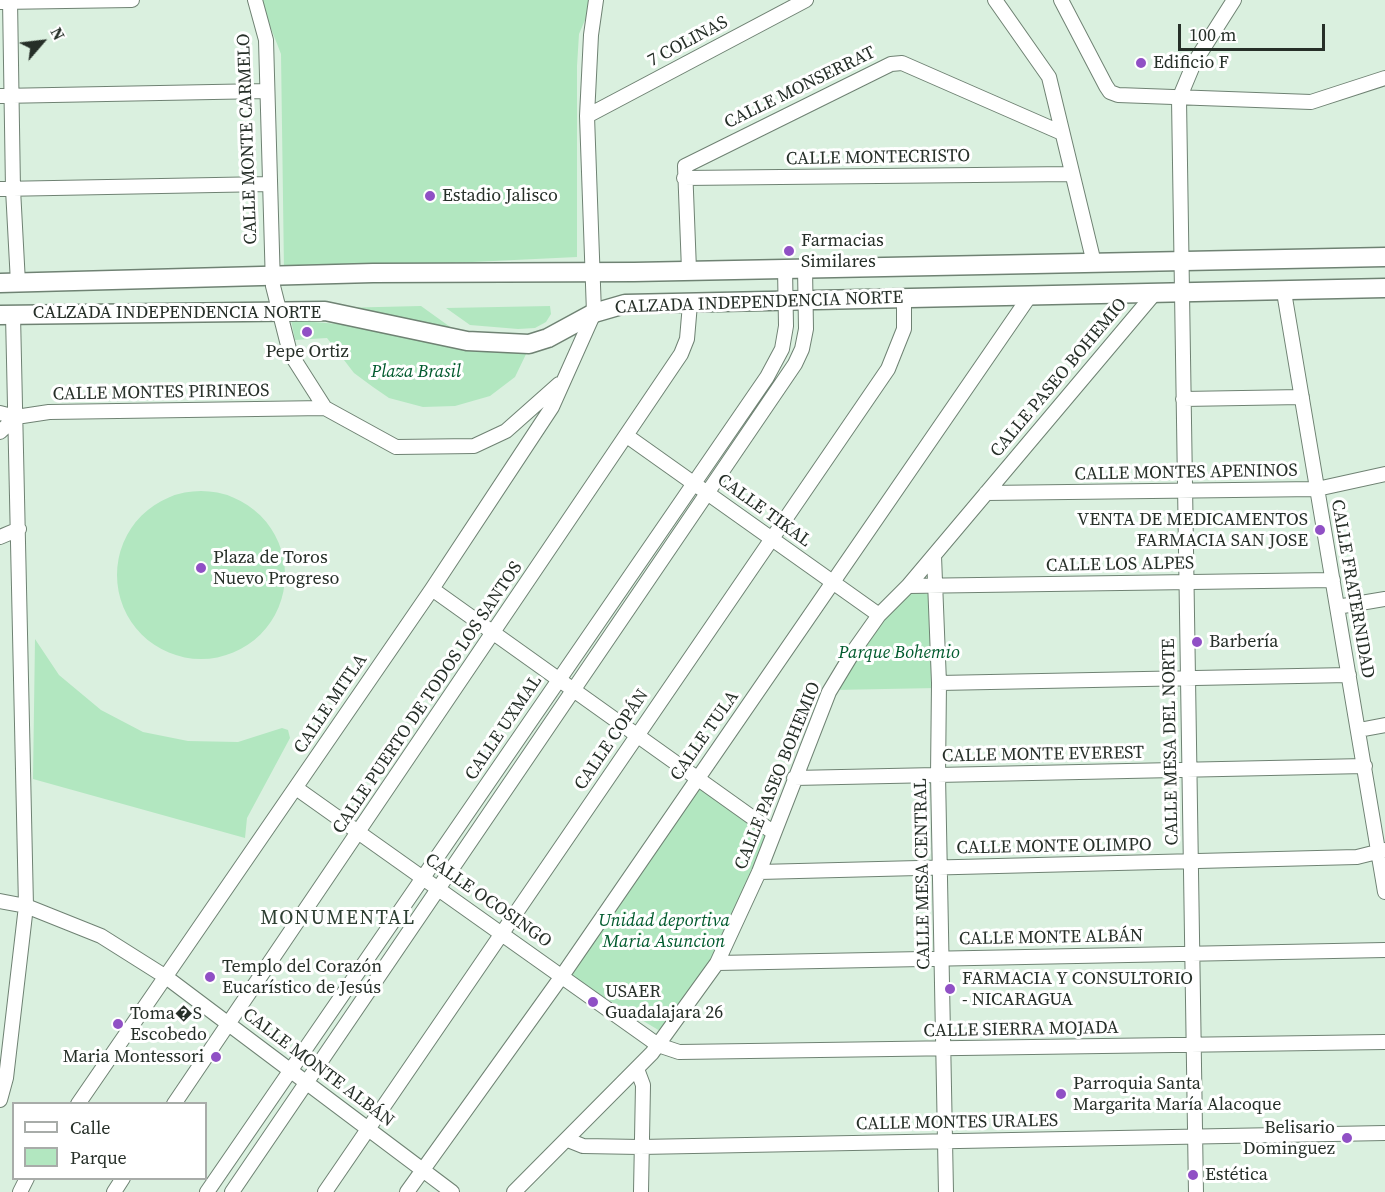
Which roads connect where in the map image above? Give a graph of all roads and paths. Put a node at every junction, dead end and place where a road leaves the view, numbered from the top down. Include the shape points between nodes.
1 (132, 0) edge
2 (255, 0) edge
3 (596, 0) edge
4 (806, 0) edge
5 (994, 0) edge
6 (1061, 0) edge
7 (1234, 0) edge
8 (7, 1) edge
9 (1385, 78) edge
10 (266, 91) junction
11 (6, 96) edge
12 (1179, 99) junction
13 (587, 116) junction
14 (1062, 133) junction
15 (1072, 174) junction
16 (684, 178) junction
17 (268, 184) junction
18 (7, 189) edge
19 (1385, 257) edge
20 (1180, 262) junction
21 (1094, 264) junction
22 (785, 268) junction
23 (805, 268) junction
24 (689, 270) junction
25 (592, 273) junction
26 (272, 277) junction
27 (9, 283) edge
28 (1385, 288) edge
29 (1181, 292) junction
30 (1284, 292) junction
31 (1154, 294) junction
32 (1029, 297) junction
33 (904, 298) junction
34 (807, 302) junction
35 (785, 303) junction
36 (690, 304) junction
37 (278, 311) junction
38 (594, 313) junction
39 (7, 315) edge
40 (561, 382) junction
41 (1302, 397) junction
42 (1183, 399) junction
43 (325, 408) junction
44 (0, 413) edge
45 (16, 417) junction
46 (0, 432) edge
47 (627, 435) junction
48 (1385, 474) edge
49 (693, 483) junction
50 (1317, 489) junction
51 (1185, 491) junction
52 (986, 493) junction
53 (709, 494) junction
54 (20, 529) junction
55 (0, 537) edge
56 (772, 539) junction
57 (934, 556) junction
58 (1333, 580) junction
59 (833, 582) junction
60 (1186, 582) junction
61 (908, 586) junction
62 (934, 586) junction
63 (432, 589) junction
64 (1385, 599) edge
65 (1337, 607) junction
66 (879, 615) junction
67 (493, 633) junction
68 (1349, 675) junction
69 (1189, 678) junction
70 (559, 679) junction
71 (939, 682) junction
72 (574, 690) junction
73 (1385, 725) edge
74 (1359, 730) junction
75 (637, 735) junction
76 (1365, 766) junction
77 (1190, 770) junction
78 (938, 775) junction
79 (698, 778) junction
80 (794, 778) junction
81 (296, 788) junction
82 (358, 832) junction
83 (774, 833) junction
84 (1381, 851) edge
85 (1191, 862) junction
86 (940, 868) junction
87 (759, 872) junction
88 (423, 878) junction
89 (439, 889) junction
90 (1385, 892) edge
91 (0, 901) edge
92 (26, 906) junction
93 (502, 933) junction
94 (1385, 950) edge
95 (1193, 953) junction
96 (943, 958) junction
97 (717, 963) junction
98 (562, 975) junction
99 (166, 977) junction
100 (228, 1023) junction
101 (1385, 1042) edge
102 (658, 1045) junction
103 (1194, 1045) junction
104 (944, 1049) junction
105 (637, 1069) junction
106 (292, 1071) junction
107 (307, 1082) junction
108 (0, 1100) edge
109 (79, 1102) edge
110 (175, 1102) edge
111 (368, 1128) junction
112 (1385, 1133) edge
113 (1196, 1137) junction
114 (568, 1140) junction
115 (945, 1142) junction
116 (640, 1147) junction
117 (424, 1170) junction
118 (207, 1192) edge
119 (232, 1192) edge
120 (325, 1192) edge
121 (407, 1192) edge
122 (452, 1192) edge
123 (514, 1192) edge
124 (641, 1192) edge
125 (946, 1192) edge
126 (1196, 1192) edge

1 - 8 street
2 - 10 street, CALLE MONTE CARMELO via 266,40
3 - 13 street
4 - 13 street, 7 COLINAS
5 - 14 street via 1049,77
6 - 12 street via 1110,92
7 - 12 street via 1194,63
8 - 11 street
9 - 12 street via 1311,102
10 - 11 street
10 - 17 street, CALLE MONTE CARMELO
11 - 18 street
12 - 20 street, CALLE MESA DEL NORTE
13 - 25 street
14 - 15 street
14 - 16 street, CALLE MONSERRAT via 897,63 690,163 685,166
15 - 16 street, CALLE MONTECRISTO
15 - 21 street
16 - 24 street
17 - 18 street
17 - 26 street, CALLE MONTE CARMELO
18 - 27 street
19 - 20 main road, CALZADA INDEPENDENCIA NORTE
20 - 21 main road, CALZADA INDEPENDENCIA NORTE
20 - 29 street, CALLE MESA DEL NORTE
21 - 23 main road, CALZADA INDEPENDENCIA NORTE
22 - 23 main road, CALZADA INDEPENDENCIA NORTE
22 - 24 main road, CALZADA INDEPENDENCIA NORTE
22 - 35 street, CALLE UXMAL
23 - 34 street, CALLE UXMAL
24 - 25 main road, CALZADA INDEPENDENCIA NORTE
25 - 26 main road, CALZADA INDEPENDENCIA NORTE
25 - 38 street
26 - 27 main road, CALZADA INDEPENDENCIA NORTE
26 - 37 street
28 - 30 main road, CALZADA INDEPENDENCIA NORTE
29 - 30 main road, CALZADA INDEPENDENCIA NORTE
29 - 31 main road, CALZADA INDEPENDENCIA NORTE
29 - 42 street, CALLE MESA DEL NORTE
30 - 41 street, CALLE FRATERNIDAD
31 - 32 main road, CALZADA INDEPENDENCIA NORTE
31 - 52 street, CALLE PASEO BOHEMIO
32 - 33 main road, CALZADA INDEPENDENCIA NORTE
32 - 59 street, CALLE TULA
33 - 34 main road, CALZADA INDEPENDENCIA NORTE
33 - 56 street, CALLE COPÁN via 904,330 888,369
34 - 35 main road, CALZADA INDEPENDENCIA NORTE
34 - 53 street, CALLE UXMAL via 802,349 795,364
35 - 36 main road, CALZADA INDEPENDENCIA NORTE
35 - 49 street, CALLE UXMAL via 782,349
36 - 38 main road, CALZADA INDEPENDENCIA NORTE via 625,304
36 - 47 street, CALLE PUERTO DE TODOS LOS SANTOS via 687,339 681,354
37 - 38 main road, CALZADA INDEPENDENCIA NORTE via 325,311 467,341 516,344 548,338
37 - 39 main road, CALZADA INDEPENDENCIA NORTE
37 - 43 street via 290,353
38 - 40 street, CALLE MITLA
39 - 45 street
40 - 43 street via 506,431 474,446 396,447
40 - 63 street, CALLE MITLA via 552,407
41 - 42 street
41 - 50 street, CALLE FRATERNIDAD
42 - 51 street, CALLE MESA DEL NORTE
43 - 45 street, CALLE MONTES PIRINEOS via 49,412
44 - 45 street, CALLE MONTES PIRINEOS
45 - 46 street
45 - 54 street
47 - 49 street, CALLE TIKAL
47 - 67 street, CALLE PUERTO DE TODOS LOS SANTOS
48 - 50 street, CALLE MONTES APENINOS
49 - 53 street, CALLE TIKAL
49 - 70 street, CALLE UXMAL
50 - 51 street, CALLE MONTES APENINOS
50 - 58 street, CALLE FRATERNIDAD
51 - 52 street, CALLE MONTES APENINOS
51 - 60 street, CALLE MESA DEL NORTE
52 - 57 street, CALLE PASEO BOHEMIO
53 - 56 street, CALLE TIKAL
53 - 72 street, CALLE UXMAL
54 - 55 street
54 - 92 street
56 - 59 street, CALLE TIKAL
56 - 75 street, CALLE COPÁN
57 - 61 street, CALLE PASEO BOHEMIO
57 - 62 street, CALLE MESA CENTRAL
58 - 60 street, CALLE LOS ALPES
58 - 65 street, CALLE FRATERNIDAD
59 - 66 street, CALLE TIKAL
59 - 79 street, CALLE TULA
60 - 62 street, CALLE LOS ALPES
60 - 69 street, CALLE MESA DEL NORTE
61 - 62 street, CALLE LOS ALPES
61 - 66 street, CALLE PASEO BOHEMIO
62 - 71 street, CALLE MESA CENTRAL
63 - 67 street
63 - 81 street, CALLE MITLA
64 - 65 street
65 - 68 street, CALLE FRATERNIDAD
66 - 80 street, CALLE PASEO BOHEMIO via 829,693
67 - 70 street
67 - 82 street, CALLE PUERTO DE TODOS LOS SANTOS
68 - 69 street
68 - 74 street, CALLE FRATERNIDAD
69 - 71 street
69 - 77 street, CALLE MESA DEL NORTE
70 - 72 street
70 - 88 street, CALLE UXMAL
71 - 78 street, CALLE MESA CENTRAL
72 - 75 street
72 - 89 street, CALLE UXMAL
73 - 74 street
74 - 76 street, CALLE FRATERNIDAD
75 - 79 street
75 - 93 street, CALLE COPÁN
76 - 77 street, CALLE MONTE EVEREST
76 - 84 street, CALLE FRATERNIDAD
77 - 78 street, CALLE MONTE EVEREST
77 - 85 street, CALLE MESA DEL NORTE
78 - 80 street, CALLE MONTE EVEREST
78 - 86 street, CALLE MESA CENTRAL
79 - 83 street
79 - 98 street, CALLE TULA
80 - 83 street, CALLE PASEO BOHEMIO
81 - 82 street, CALLE OCOSINGO
81 - 99 street, CALLE MITLA
82 - 88 street, CALLE OCOSINGO
82 - 100 street, CALLE PUERTO DE TODOS LOS SANTOS
83 - 87 street, CALLE PASEO BOHEMIO
84 - 85 street, CALLE MONTE OLIMPO via 1357,857
84 - 90 street, CALLE FRATERNIDAD
85 - 86 street, CALLE MONTE OLIMPO
85 - 95 street, CALLE MESA DEL NORTE
86 - 87 street, CALLE MONTE OLIMPO
86 - 96 street, CALLE MESA CENTRAL
87 - 97 street, CALLE PASEO BOHEMIO
88 - 89 street, CALLE OCOSINGO
88 - 106 street, CALLE UXMAL
89 - 93 street, CALLE OCOSINGO
89 - 107 street, CALLE UXMAL
91 - 92 street, CALLE MONTE ALBÁN
92 - 99 street, CALLE MONTE ALBÁN via 101,936
92 - 108 street via 6,1078
93 - 98 street, CALLE OCOSINGO
93 - 111 street, CALLE COPÁN
94 - 95 street, CALLE MONTE ALBÁN
95 - 96 street, CALLE MONTE ALBÁN
95 - 103 street, CALLE MESA DEL NORTE
96 - 97 street, CALLE MONTE ALBÁN
96 - 104 street, CALLE MESA CENTRAL
97 - 102 street, CALLE PASEO BOHEMIO
98 - 102 street, CALLE OCOSINGO
98 - 117 street, CALLE TULA
99 - 100 street, CALLE MONTE ALBÁN
99 - 109 street, CALLE MITLA
100 - 106 street, CALLE MONTE ALBÁN
100 - 110 street, CALLE PUERTO DE TODOS LOS SANTOS
101 - 103 street, CALLE SIERRA MOJADA
102 - 104 street, CALLE SIERRA MOJADA via 679,1052
102 - 105 street, CALLE PASEO BOHEMIO
103 - 104 street, CALLE SIERRA MOJADA
103 - 113 street, CALLE MESA DEL NORTE
104 - 115 street, CALLE MESA CENTRAL
105 - 114 street, CALLE PASEO BOHEMIO
105 - 116 street via 643,1085
106 - 107 street, CALLE MONTE ALBÁN
106 - 118 street, CALLE UXMAL
107 - 111 street, CALLE MONTE ALBÁN
107 - 119 street, CALLE UXMAL
111 - 117 street, CALLE MONTE ALBÁN
111 - 120 street, CALLE COPÁN
112 - 113 street, CALLE MONTES URALES
113 - 115 street, CALLE MONTES URALES
113 - 126 street, CALLE MESA DEL NORTE
114 - 116 street, CALLE MONTES URALES via 583,1146
114 - 123 street, CALLE PASEO BOHEMIO
115 - 116 street, CALLE MONTES URALES
115 - 125 street, CALLE MESA CENTRAL
116 - 124 street
117 - 121 street, CALLE TULA
117 - 122 street, CALLE MONTE ALBÁN

